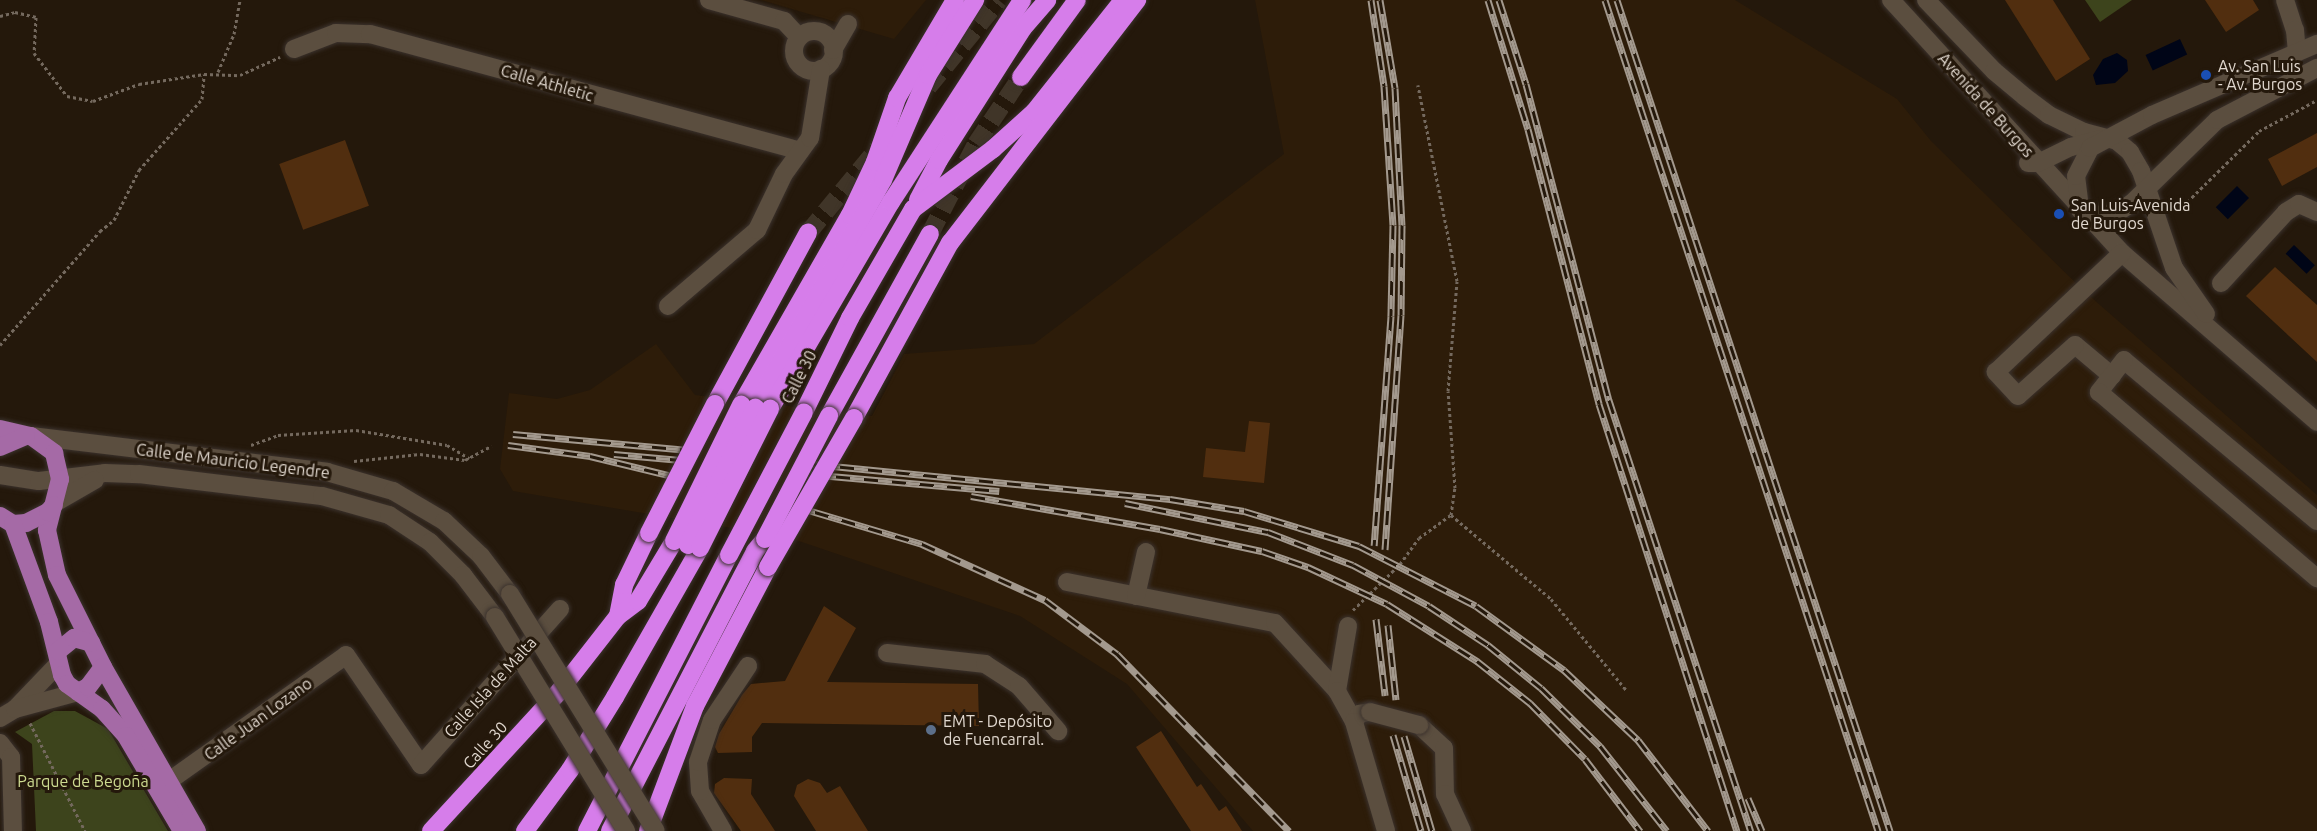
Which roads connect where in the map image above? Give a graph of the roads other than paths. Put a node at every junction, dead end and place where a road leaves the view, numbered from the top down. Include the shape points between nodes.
1 (709, 0) edge
2 (955, 0) edge
3 (975, 0) edge
4 (1022, 0) edge
5 (1047, 0) edge
6 (1077, 0) edge
7 (1123, 0) edge
8 (1137, 0) edge
9 (1880, 0) edge
10 (1891, 0) edge
11 (1926, 0) edge
12 (2285, 0) edge
13 (848, 24) dead end
14 (799, 37) junction
15 (2317, 44) edge
16 (294, 49) road end
17 (834, 50) junction
18 (2297, 52) junction
19 (2317, 68) edge
20 (821, 69) junction
21 (1021, 77) tunnel mouth
22 (2108, 137) junction
23 (800, 151) junction
24 (2038, 163) junction
25 (2148, 189) junction
26 (913, 210) junction
27 (2080, 210) junction
28 (2317, 212) edge
29 (808, 233) tunnel mouth
30 (930, 234) tunnel mouth
31 (2122, 253) junction
32 (2221, 283) dead end
33 (668, 306) dead end
34 (2223, 337) junction
35 (2112, 376) junction
36 (755, 407) junction
37 (2317, 422) edge
38 (0, 429) edge
39 (31, 436) junction
40 (0, 447) edge
41 (121, 473) junction
42 (0, 475) edge
43 (60, 479) junction
44 (55, 503) junction
45 (6, 520) edge
46 (2317, 521) edge
47 (687, 545) junction
48 (1146, 552) dead end
49 (759, 564) junction
50 (2317, 578) edge
51 (1067, 582) dead end
52 (1136, 596) junction
53 (560, 609) dead end
54 (618, 616) junction
55 (1348, 626) road end
56 (91, 643) junction
57 (887, 653) dead end
58 (346, 655) joint
59 (58, 657) junction
60 (748, 666) dead end
61 (103, 667) junction
62 (1337, 690) junction
63 (78, 692) junction
64 (11, 711) edge
65 (1354, 723) junction
66 (1058, 731) dead end
67 (0, 744) edge
68 (169, 781) junction
69 (13, 831) edge
70 (182, 831) edge
71 (197, 831) edge
72 (431, 831) edge
73 (525, 831) edge
74 (587, 831) edge
75 (610, 831) edge
76 (626, 831) edge
77 (648, 831) edge
78 (656, 831) edge
79 (723, 831) edge
80 (1386, 831) edge
81 (1462, 831) edge

1 - 14 street via 784,21
2 - 36 highway, Calle 30 via 897,98 875,162
3 - 36 highway via 928,75 883,180
4 - 36 highway
5 - 26 highway via 1023,28 945,151
6 - 21 highway
7 - 26 highway, Calle 30 via 1034,112
8 - 49 highway, bridge via 950,243 854,418
9 - 24 street via 2026,162
10 - 24 street, Avenida de Burgos
11 - 22 street, Avenida de Burgos via 2025,97 2049,115 2084,132
12 - 18 street
13 - 17 street
14 - 17 street via 818,31 829,38
14 - 20 street via 794,49 798,62 808,69
15 - 18 street
16 - 23 street, Calle Athletic via 336,33 370,34
17 - 20 street
18 - 22 street
19 - 25 street via 2217,120
20 - 23 street via 815,120
22 - 24 street via 2070,147
22 - 25 street, Avenida de Burgos via 2130,152
22 - 27 street via 2090,148 2081,161 2075,192
23 - 33 street via 784,174 757,230
24 - 27 street, Avenida de Burgos
25 - 27 street via 2115,214
25 - 34 street, Avenida de Burgos via 2174,268
26 - 74 highway, Calle 30, bridge via 850,318 804,412 769,472
27 - 31 street, Avenida de Burgos
28 - 32 street via 2299,204 2286,212
29 - 54 highway, bridge via 649,533 624,585
30 - 49 highway, bridge via 765,539
31 - 34 street, Avenida de Burgos
31 - 35 street via 1996,372 2018,396 2074,345
34 - 37 street, Avenida de Burgos
35 - 46 street via 2124,360
35 - 50 street via 2099,392
36 - 47 highway, Calle 30, bridge
36 - 47 highway, bridge
38 - 39 main road
39 - 40 main road via 12,439
39 - 43 main road via 54,453
39 - 78 street, Calle de Mauricio Legendre, bridge via 327,472 393,491 444,521 481,556 510,594
41 - 43 street, Calle de Mauricio Legendre
41 - 44 street, Calle de Mauricio Legendre via 89,483
41 - 76 street, Calle de Mauricio Legendre, bridge via 322,496 389,515 430,542 463,575 495,617
42 - 43 street, Calle de Mauricio Legendre
43 - 44 main road
44 - 45 main road via 36,520
44 - 56 main road via 47,530 54,564
45 - 59 main road
47 - 54 highway, Calle 30 via 638,601
47 - 73 highway via 645,645 570,770
48 - 52 street
49 - 75 highway
49 - 77 highway via 695,706
51 - 52 street
52 - 62 street via 1275,623
53 - 58 street, Calle Isla de Malta via 421,765
54 - 72 highway, Calle 30 via 550,702
55 - 62 street
56 - 59 main road via 74,638
56 - 61 main road
57 - 66 street via 986,664 1019,686
58 - 68 street, Calle Juan Lozano
59 - 63 main road via 67,684
59 - 64 street
60 - 79 street via 712,720 698,762 700,791
61 - 63 main road via 88,687
61 - 68 main road
62 - 65 street
63 - 64 street
63 - 70 main road via 102,709 126,736
65 - 80 street
65 - 81 street, bridge via 1359,714 1370,711 1419,725 1444,748 1445,794
67 - 69 street via 11,757
68 - 71 main road

